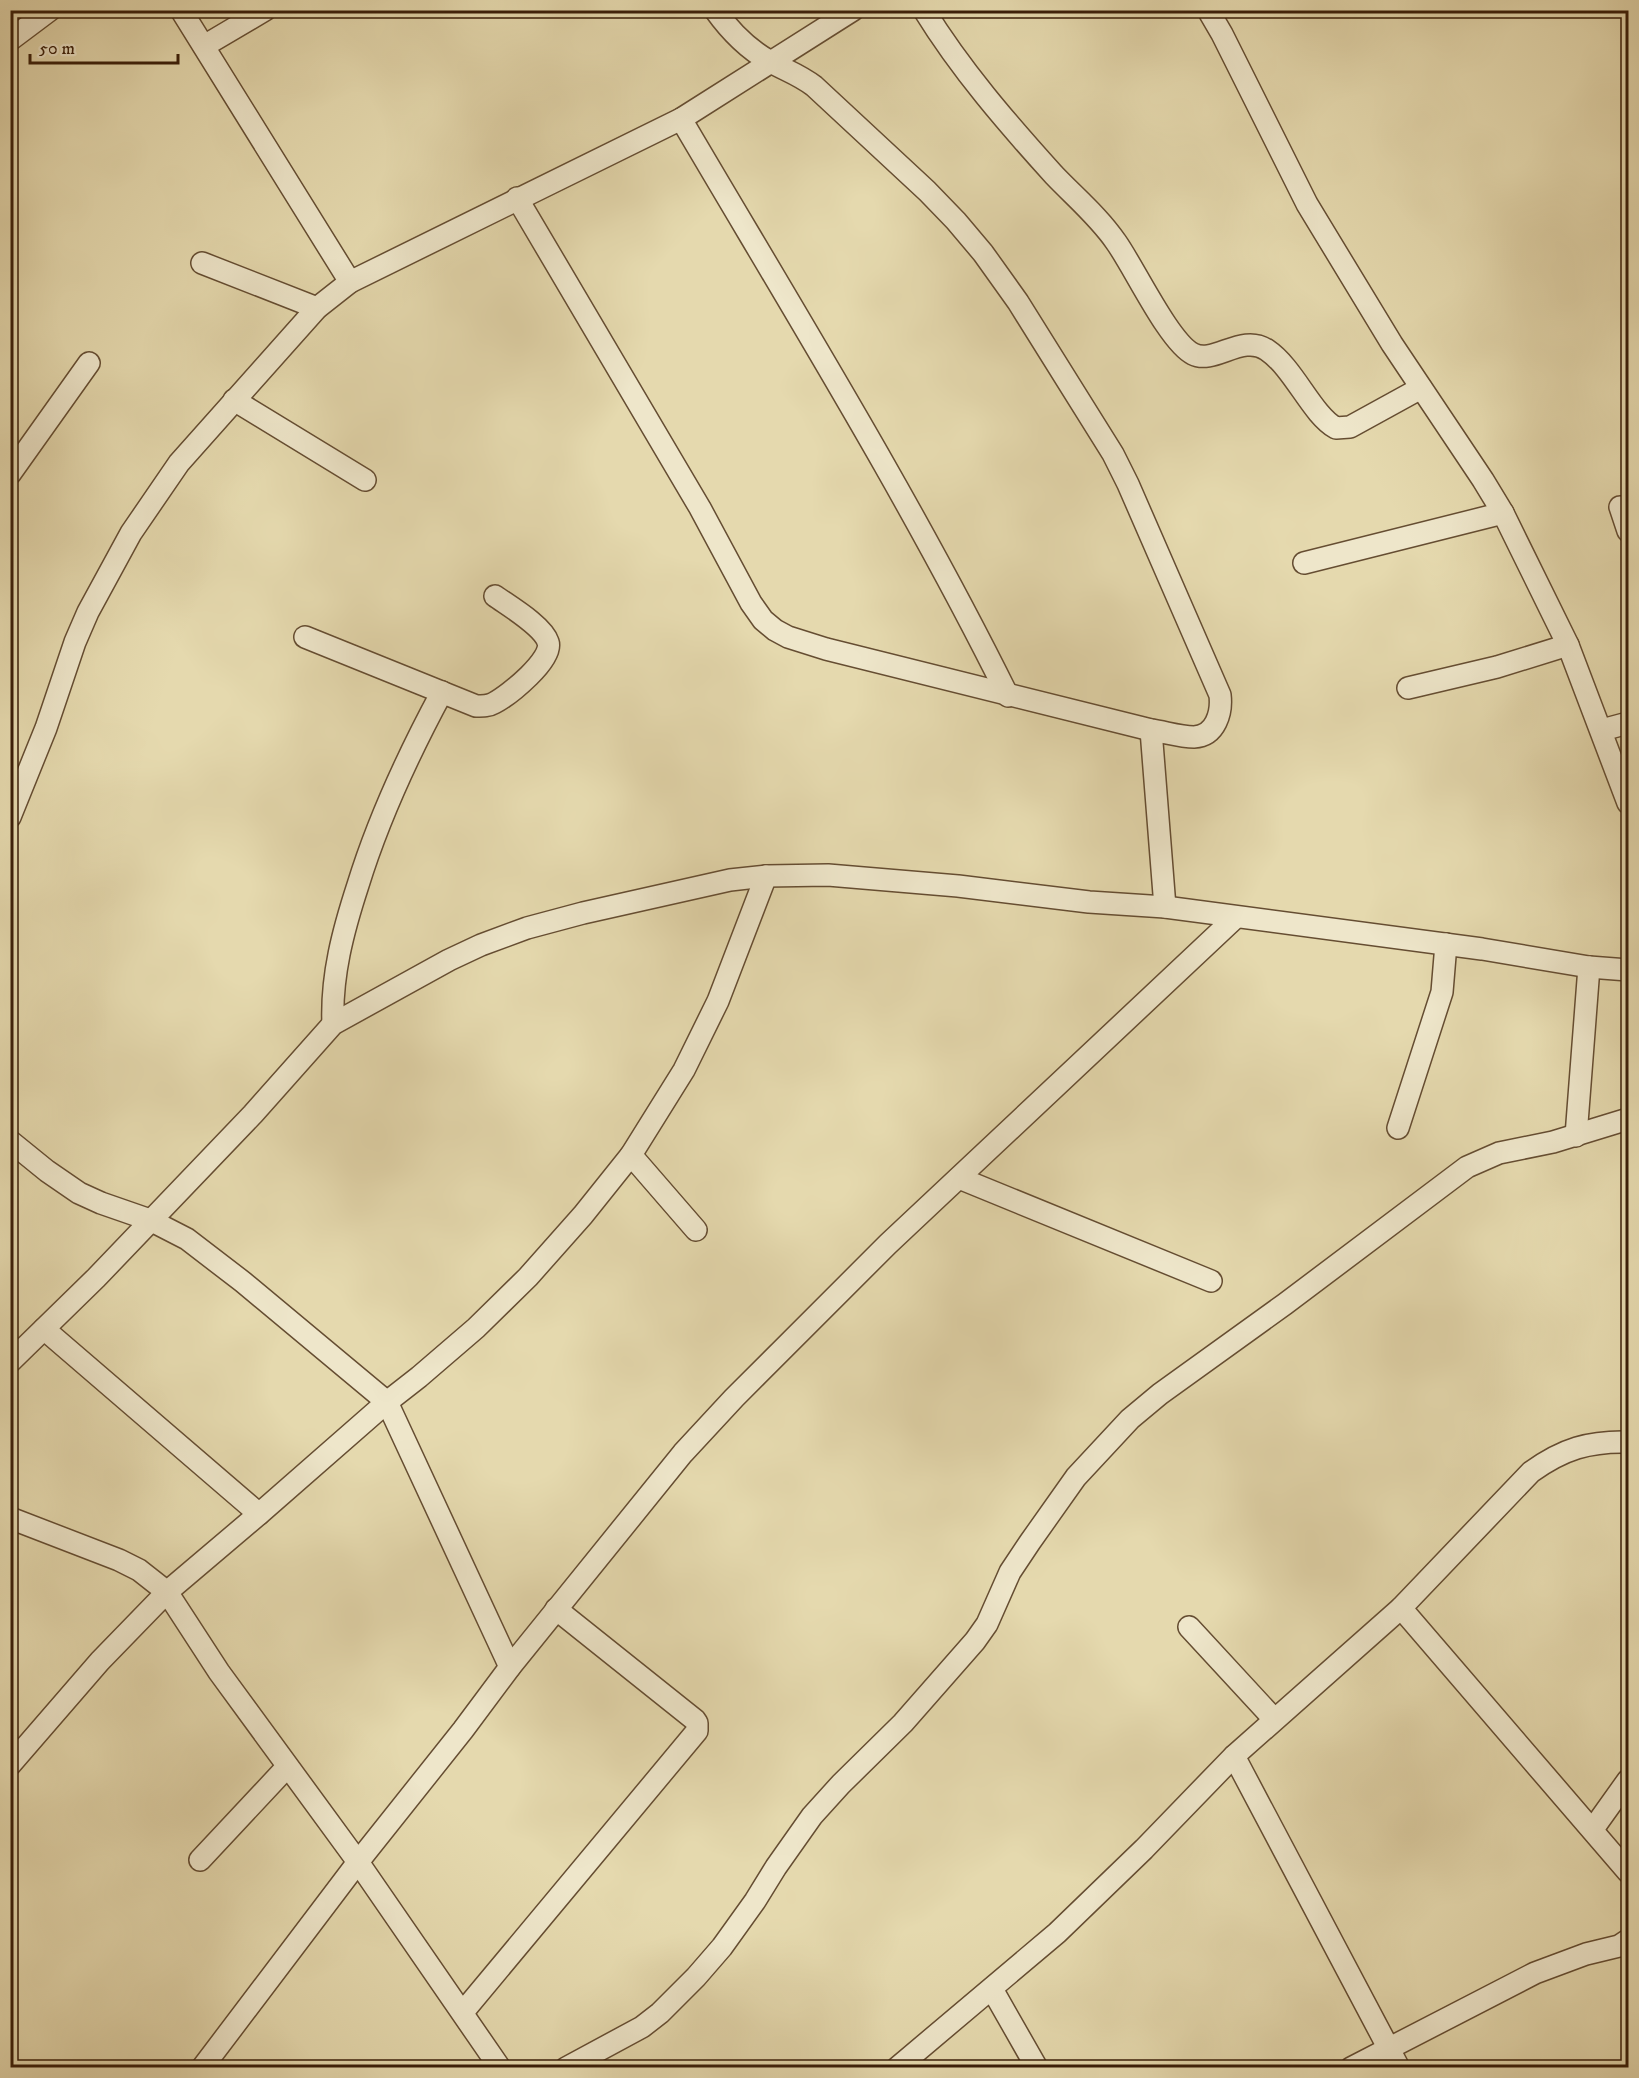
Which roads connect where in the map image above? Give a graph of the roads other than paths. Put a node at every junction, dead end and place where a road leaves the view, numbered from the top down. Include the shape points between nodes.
1 (50, 10) edge
2 (181, 10) edge
3 (265, 10) edge
4 (715, 10) edge
5 (853, 10) edge
6 (924, 10) edge
7 (1208, 10) edge
8 (10, 40) edge
9 (204, 46) junction
10 (771, 62) junction
11 (681, 119) junction
12 (517, 198) junction
13 (202, 263) dead end
14 (350, 282) junction
15 (316, 308) junction
16 (89, 363) dead end
17 (1421, 388) junction
18 (234, 400) junction
19 (10, 474) edge
20 (365, 480) dead end
21 (1620, 507) dead end
22 (1503, 513) junction
23 (1629, 531) edge
24 (1305, 563) dead end
25 (495, 596) dead end
26 (305, 637) dead end
27 (1568, 645) junction
28 (1408, 688) dead end
29 (442, 692) junction
30 (1008, 696) junction
31 (1629, 723) edge
32 (1152, 730) junction
33 (1602, 730) junction
34 (1629, 803) edge
35 (10, 817) edge
36 (766, 876) junction
37 (1166, 908) junction
38 (1236, 917) junction
39 (1446, 944) junction
40 (1589, 967) junction
41 (1629, 970) edge
42 (333, 1024) junction
43 (1629, 1119) edge
44 (1398, 1128) dead end
45 (1576, 1136) junction
46 (10, 1141) edge
47 (631, 1155) junction
48 (959, 1178) junction
49 (150, 1220) junction
50 (696, 1230) dead end
51 (1211, 1281) dead end
52 (44, 1329) junction
53 (13, 1356) edge
54 (387, 1402) junction
55 (1629, 1442) edge
56 (259, 1514) junction
57 (10, 1518) edge
58 (167, 1592) junction
59 (1401, 1608) junction
60 (556, 1609) junction
61 (1189, 1627) dead end
62 (510, 1667) junction
63 (1274, 1719) junction
64 (1234, 1756) junction
65 (10, 1765) edge
66 (287, 1767) junction
67 (1629, 1780) edge
68 (1593, 1829) junction
69 (200, 1860) dead end
70 (358, 1862) junction
71 (1629, 1872) edge
72 (1626, 1945) edge
73 (992, 1989) junction
74 (464, 2012) junction
75 (1388, 2047) junction
76 (202, 2067) edge
77 (501, 2067) edge
78 (566, 2067) edge
79 (897, 2067) edge
80 (1037, 2067) edge
81 (1352, 2067) edge
82 (1399, 2067) edge

1 - 8 street
2 - 9 street
3 - 9 street
4 - 10 street via 738,38
5 - 10 street
6 - 17 street via 988,99 1113,237 1173,334 1192,354 1200,357 1243,345 1261,346 1279,360 1336,428 1350,427
7 - 17 street via 1307,204
9 - 14 street
10 - 11 street
10 - 32 street via 814,86 970,236 1018,302 1113,454 1220,694 1219,718 1203,735
11 - 12 street
11 - 30 street via 896,486
12 - 14 street
12 - 30 street via 763,620 806,644
13 - 15 street
14 - 15 street
15 - 18 street
16 - 19 street
17 - 22 street
18 - 20 street
18 - 35 street via 150,503 88,612
21 - 23 street
22 - 24 street
22 - 27 street
25 - 29 street via 542,633 548,642 547,655 508,693 487,705 476,706
26 - 29 street
27 - 28 street
27 - 33 street
29 - 42 street via 398,777 371,844 338,956 332,996
30 - 32 street
31 - 33 street
32 - 37 street
33 - 34 street
36 - 37 street via 867,878
36 - 42 street via 730,880 527,928 449,960
36 - 47 street via 718,1001 684,1070
37 - 38 street
38 - 39 street
38 - 48 street
39 - 40 street
39 - 44 street via 1438,1004
40 - 41 street
40 - 45 street
42 - 49 street
43 - 45 street
45 - 78 street via 1499,1153 1467,1167 1130,1419 1077,1477 1030,1542 975,1641 813,1816 722,1947 696,1977 642,2027
46 - 49 street via 79,1193
47 - 50 street
47 - 54 street via 506,1300
48 - 51 street
48 - 60 street via 705,1428
49 - 52 street
49 - 54 street via 207,1253
52 - 53 street
52 - 56 street
54 - 56 street
54 - 62 street
55 - 59 street via 1582,1446 1550,1459 1516,1487
56 - 58 street
57 - 58 street via 119,1560
58 - 65 street via 100,1661
58 - 66 street
59 - 63 street
59 - 68 street
60 - 62 street
60 - 74 street via 695,1720 697,1731
61 - 63 street
62 - 70 street
63 - 64 street
64 - 73 street via 1103,1889
64 - 75 street
66 - 69 street
66 - 70 street
67 - 68 street
68 - 71 street
70 - 74 street
70 - 76 street
72 - 75 street via 1586,1954 1535,1973
73 - 79 street
73 - 80 street
74 - 77 street
75 - 81 street
75 - 82 street

